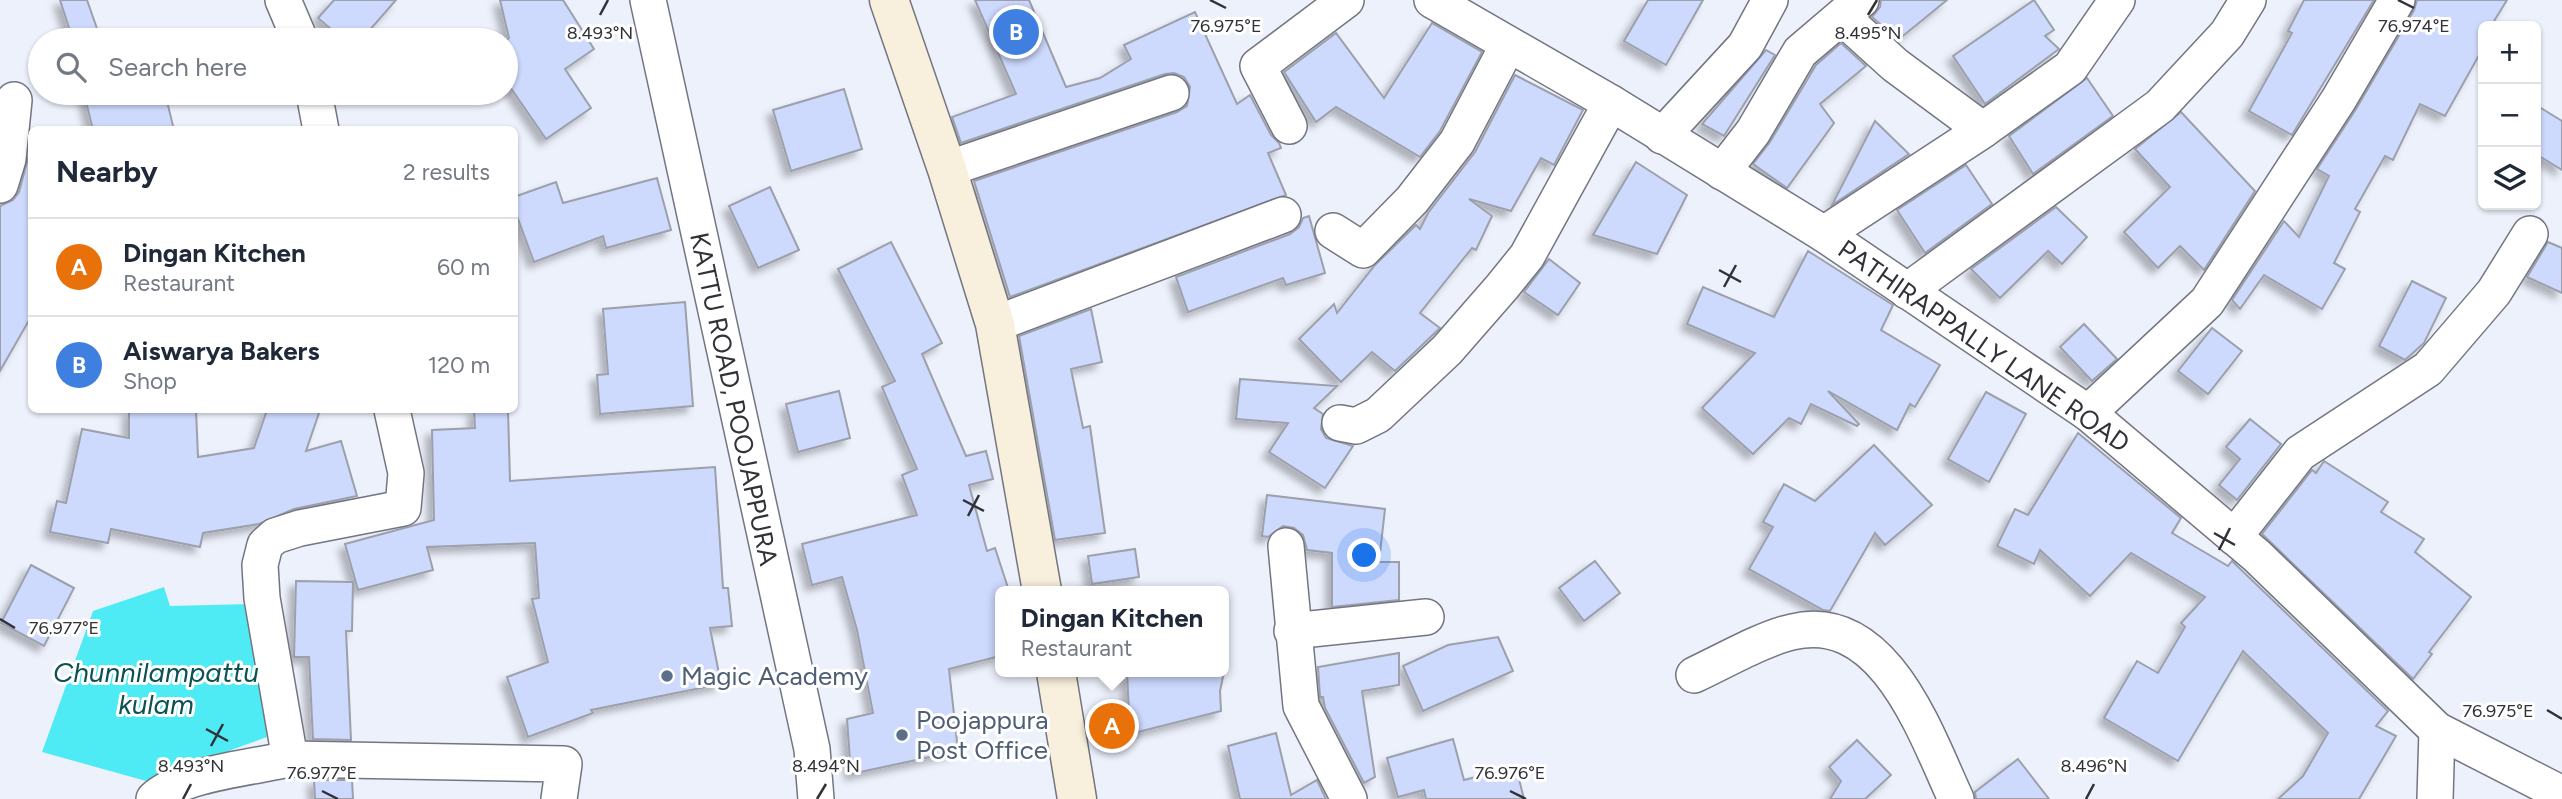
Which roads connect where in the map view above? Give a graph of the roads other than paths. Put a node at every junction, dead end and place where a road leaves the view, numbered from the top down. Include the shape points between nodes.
1 (283, 0) edge
2 (648, 0) edge
3 (889, 0) edge
4 (1346, 0) edge
5 (1432, 0) edge
6 (1770, 0) edge
7 (2117, 0) edge
8 (2248, 0) edge
9 (2397, 0) edge
10 (1851, 9) edge
11 (295, 28) edge
12 (1508, 45) junction
13 (1171, 93) dead end
14 (15, 100) dead end
15 (1611, 103) junction
16 (316, 105) edge
17 (320, 126) edge
18 (1289, 127) dead end
19 (1983, 130) junction
20 (1662, 135) junction
21 (947, 169) junction
22 (1722, 172) junction
23 (0, 185) edge
24 (1283, 215) dead end
25 (1333, 231) dead end
26 (1824, 234) junction
27 (2530, 234) dead end
28 (1907, 291) junction
29 (995, 324) junction
30 (393, 413) edge
31 (2088, 413) junction
32 (1340, 423) dead end
33 (2234, 537) junction
34 (1286, 546) dead end
35 (1041, 586) edge
36 (1426, 617) dead end
37 (1292, 631) junction
38 (1694, 675) dead end
39 (1057, 677) edge
40 (2437, 730) junction
41 (289, 759) junction
42 (2562, 793) edge
43 (155, 799) edge
44 (559, 799) edge
45 (816, 799) edge
46 (1077, 799) edge
47 (1349, 799) edge
48 (1956, 799) edge
49 (2435, 799) edge

1 - 11 street
2 - 45 street, KATTU ROAD, POOJAPPURA via 812,749
3 - 21 main road
4 - 18 street via 1258,66
5 - 12 street, PATHIRAPPALLY LANE ROAD
6 - 20 street via 1745,46
7 - 19 street via 2070,68
8 - 28 street via 2227,34 2160,106
9 - 31 street via 2339,99 2207,302
10 - 19 street via 1895,65
10 - 22 street via 1800,52 1753,132
12 - 15 street, PATHIRAPPALLY LANE ROAD
12 - 25 street via 1457,142 1412,200 1363,250
13 - 21 street
14 - 23 street
15 - 20 street, PATHIRAPPALLY LANE ROAD
15 - 32 street via 1527,256 1502,286 1447,350 1378,415 1356,426
16 - 17 street
19 - 26 street
20 - 22 street, PATHIRAPPALLY LANE ROAD
21 - 29 main road
22 - 26 street, PATHIRAPPALLY LANE ROAD
24 - 29 street
26 - 28 street, PATHIRAPPALLY LANE ROAD
27 - 33 street via 2494,292 2428,369 2300,453
28 - 31 street, PATHIRAPPALLY LANE ROAD
29 - 35 main road
30 - 41 street via 406,473 403,508 300,528 275,536 265,545 260,565 262,598
31 - 33 street, PATHIRAPPALLY LANE ROAD
33 - 40 street, PATHIRAPPALLY LANE ROAD
34 - 37 street
36 - 37 street
37 - 47 street via 1301,706
38 - 48 street via 1791,632 1823,629 1851,638 1876,656 1909,698
39 - 46 main road
40 - 42 street, PATHIRAPPALLY LANE ROAD
40 - 49 street
41 - 43 street via 193,781 163,791
41 - 44 street via 564,764

